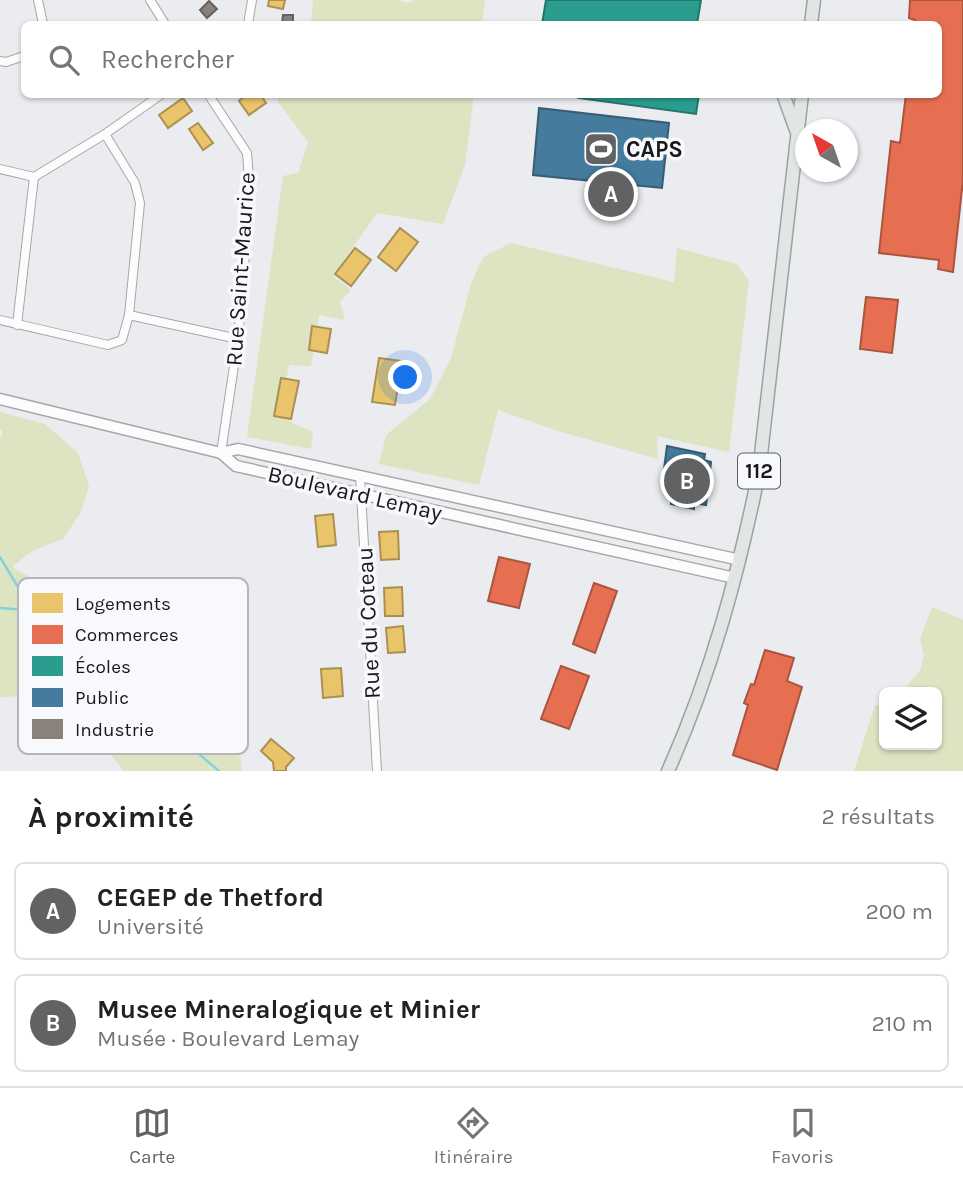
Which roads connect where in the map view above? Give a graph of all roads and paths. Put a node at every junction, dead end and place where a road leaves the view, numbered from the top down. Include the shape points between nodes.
1 (38, 0) edge
2 (150, 0) edge
3 (252, 0) edge
4 (814, 0) edge
5 (42, 21) edge
6 (163, 21) edge
7 (248, 21) edge
8 (811, 21) edge
9 (21, 56) edge
10 (0, 61) edge
11 (156, 98) edge
12 (211, 98) edge
13 (785, 98) edge
14 (802, 98) edge
15 (800, 119) edge
16 (795, 125) edge
17 (105, 134) junction
18 (795, 159) edge
19 (0, 169) edge
20 (34, 177) junction
21 (129, 315) junction
22 (0, 320) edge
23 (17, 325) junction
24 (238, 338) junction
25 (0, 399) edge
26 (221, 453) junction
27 (360, 476) junction
28 (361, 494) junction
29 (495, 506) junction
30 (493, 523) junction
31 (642, 539) junction
32 (640, 556) junction
33 (740, 561) junction
34 (735, 578) junction
35 (377, 771) edge
36 (668, 771) edge

1 - 5 street
2 - 6 street
3 - 7 street
4 - 8 main road
9 - 10 street
11 - 17 street
12 - 24 street, Rue Saint-Maurice via 247,153 250,192
13 - 16 main road
14 - 15 main road, 112
17 - 20 street
17 - 21 street via 135,183 140,203
18 - 33 main road, 112 via 759,472
19 - 20 street
20 - 23 street
21 - 23 street via 122,340 108,345
21 - 24 street
22 - 23 street
24 - 26 street, Rue Saint-Maurice
25 - 26 street, Boulevard Lemay
26 - 27 street, Boulevard Lemay via 238,449
26 - 28 street, Boulevard Lemay via 236,466
27 - 28 street, Rue du Coteau
27 - 29 street, Boulevard Lemay
28 - 30 street, Boulevard Lemay
28 - 35 street, Rue du Coteau
29 - 30 street
29 - 31 street, Boulevard Lemay
30 - 32 street, Boulevard Lemay
31 - 32 street
31 - 33 street, Boulevard Lemay
32 - 34 street, Boulevard Lemay
33 - 34 main road, 112
34 - 36 main road, 112 via 708,671

